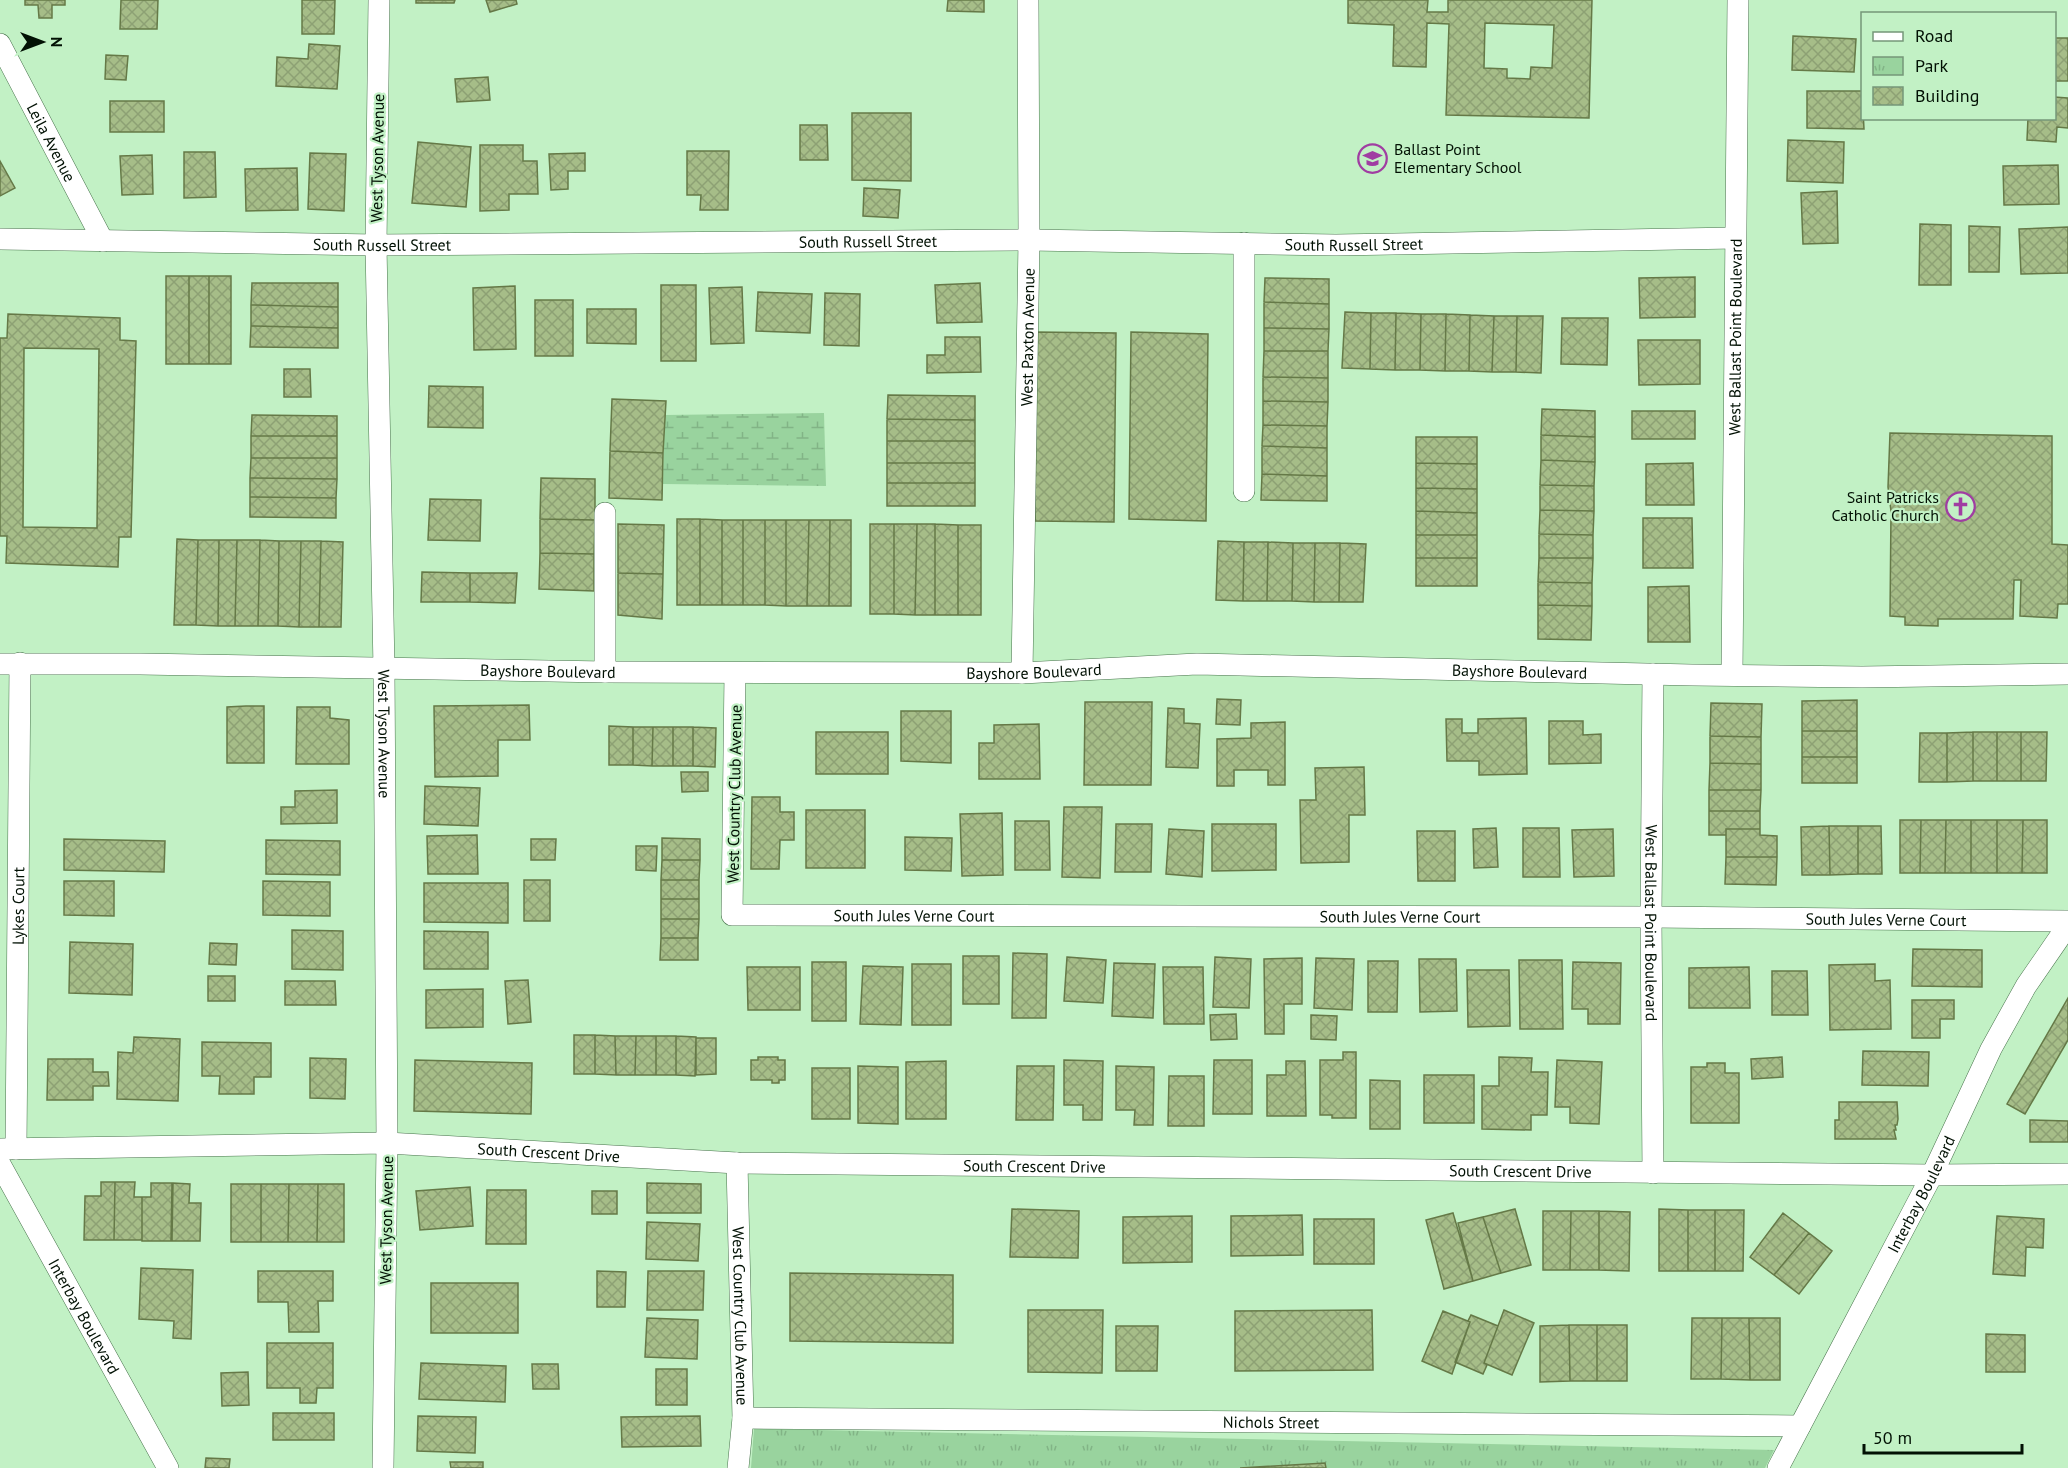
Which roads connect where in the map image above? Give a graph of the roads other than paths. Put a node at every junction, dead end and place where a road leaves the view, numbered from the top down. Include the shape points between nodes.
1 (379, 0) edge
2 (1028, 0) edge
3 (1738, 0) edge
4 (0, 44) edge
5 (1736, 238) junction
6 (0, 239) edge
7 (1029, 240) junction
8 (103, 241) junction
9 (1244, 243) junction
10 (376, 245) junction
11 (1244, 491) dead end
12 (605, 513) dead end
13 (10, 664) edge
14 (384, 669) junction
15 (604, 672) junction
16 (735, 673) junction
17 (1022, 673) junction
18 (1653, 674) junction
19 (2068, 674) edge
20 (1732, 675) junction
21 (732, 915) joint
22 (1651, 917) junction
23 (2068, 923) edge
24 (387, 1143) junction
25 (8, 1149) edge
26 (737, 1163) junction
27 (0, 1164) edge
28 (1653, 1173) junction
29 (2068, 1174) edge
30 (1932, 1175) junction
31 (743, 1418) junction
32 (1800, 1426) junction
33 (168, 1468) edge
34 (383, 1468) edge
35 (738, 1468) edge
36 (1778, 1468) edge

1 - 10 street, West Tyson Avenue
2 - 7 street, West Paxton Avenue
3 - 5 street, West Ballast Point Boulevard
4 - 8 street, Leila Avenue
5 - 9 street, South Russell Street
5 - 20 street, West Ballast Point Boulevard
6 - 8 street, South Russell Street
7 - 9 street, South Russell Street
7 - 10 street, South Russell Street
7 - 17 street, West Paxton Avenue
8 - 10 street, South Russell Street
9 - 11 street
10 - 14 street, West Tyson Avenue
12 - 15 street
13 - 14 street, Bayshore Boulevard
13 - 25 street, Lykes Court
14 - 15 street, Bayshore Boulevard
14 - 24 street, West Tyson Avenue
15 - 16 street, Bayshore Boulevard
16 - 17 street, Bayshore Boulevard
16 - 21 street, West Country Club Avenue
17 - 18 street, Bayshore Boulevard via 1197,664
18 - 20 street, Bayshore Boulevard
18 - 22 street, West Ballast Point Boulevard
19 - 20 street, Bayshore Boulevard
21 - 22 street, South Jules Verne Court
22 - 23 street, South Jules Verne Court
22 - 28 street, West Ballast Point Boulevard
23 - 30 street, Interbay Boulevard via 1991,1049
24 - 25 street, South Crescent Drive
24 - 26 street, South Crescent Drive
24 - 34 street, West Tyson Avenue
26 - 28 street, South Crescent Drive
26 - 31 street, West Country Club Avenue
27 - 33 street, Interbay Boulevard
28 - 30 street, South Crescent Drive
29 - 30 street, South Crescent Drive
30 - 32 street, Interbay Boulevard
31 - 32 street, Nichols Street
31 - 35 street, West Country Club Avenue
32 - 36 street, Interbay Boulevard

